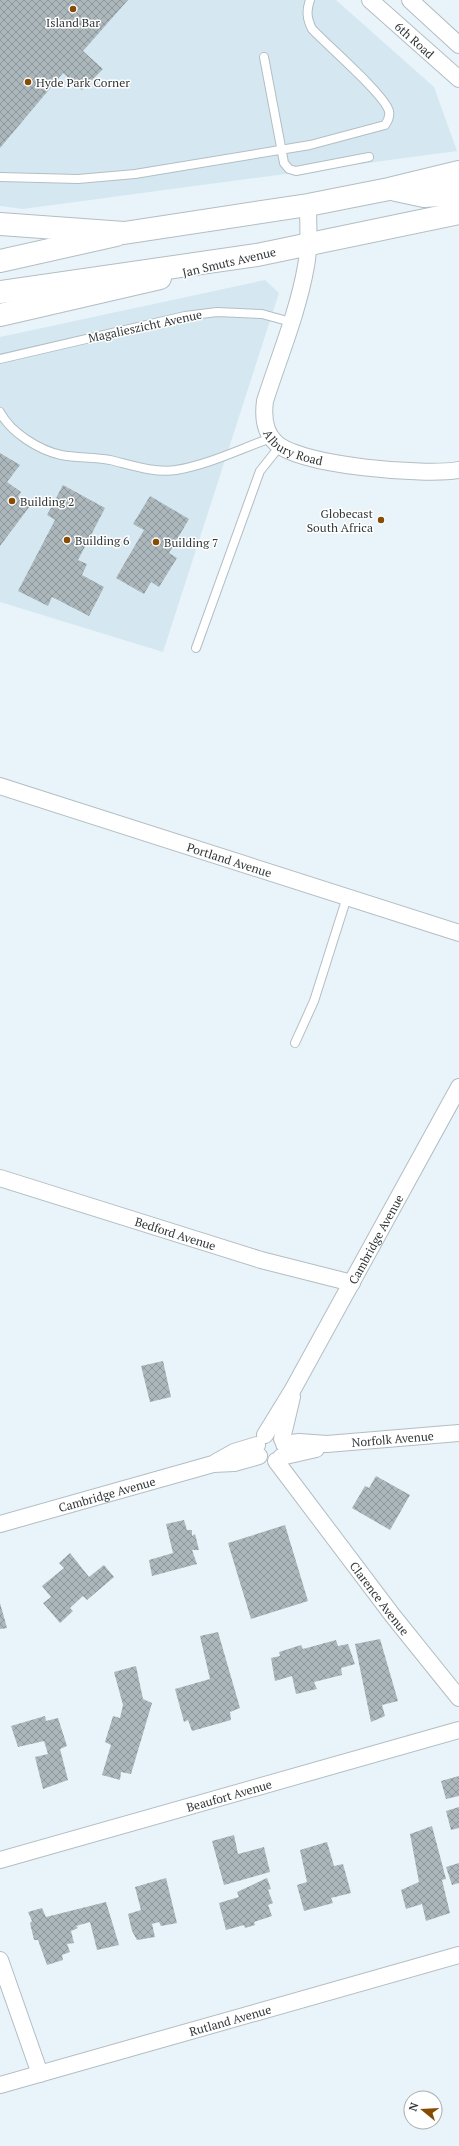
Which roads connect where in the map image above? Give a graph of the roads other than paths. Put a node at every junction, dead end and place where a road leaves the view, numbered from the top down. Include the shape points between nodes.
1 (310, 0) edge
2 (370, 0) edge
3 (410, 0) edge
4 (459, 45) edge
5 (264, 57) dead end
6 (459, 79) edge
7 (282, 150) junction
8 (369, 157) dead end
9 (459, 172) edge
10 (0, 177) edge
11 (389, 189) junction
12 (459, 194) edge
13 (308, 205) junction
14 (459, 213) edge
15 (0, 224) edge
16 (124, 233) junction
17 (308, 244) junction
18 (257, 255) junction
19 (0, 261) edge
20 (0, 292) edge
21 (0, 315) edge
22 (291, 322) junction
23 (0, 358) edge
24 (0, 412) edge
25 (276, 442) junction
26 (459, 470) edge
27 (196, 648) dead end
28 (0, 786) edge
29 (347, 897) junction
30 (459, 933) edge
31 (295, 1043) dead end
32 (459, 1087) edge
33 (0, 1178) edge
34 (352, 1283) junction
35 (459, 1433) edge
36 (271, 1450) junction
37 (0, 1524) edge
38 (459, 1698) edge
39 (459, 1730) edge
40 (0, 1860) edge
41 (459, 1955) edge
42 (0, 1960) edge
43 (40, 2074) junction
44 (0, 2085) edge

1 - 7 lane via 307,8 308,21 312,29 368,84 388,110 389,116 385,125
2 - 6 street, 6th Road
3 - 4 street, 6th Road
5 - 7 lane
7 - 8 lane via 284,163 289,169 296,171
7 - 10 lane via 135,174 78,179
9 - 11 main road
11 - 12 main road via 424,196
11 - 13 main road
13 - 16 main road
13 - 17 street, Albury Road
14 - 17 main road, Jan Smuts Avenue
15 - 16 main road
16 - 19 main road
17 - 18 main road, Jan Smuts Avenue
17 - 22 street, Albury Road via 306,266
18 - 20 main road
18 - 21 main road, Jan Smuts Avenue
22 - 23 lane, Magalieszicht Avenue via 262,314 217,312 185,316
22 - 25 street, Albury Road via 263,413 266,426
24 - 25 lane via 4,420 17,432 48,451 62,455 93,457 138,468 175,470
25 - 26 street, Albury Road via 299,455 325,461 415,473 445,473
25 - 27 lane via 260,471
28 - 29 street, Portland Avenue
29 - 30 street, Portland Avenue
29 - 31 lane via 314,1001
32 - 34 street, Cambridge Avenue
33 - 34 street, Bedford Avenue via 261,1260
34 - 36 street, Cambridge Avenue via 276,1415
35 - 36 street, Norfolk Avenue via 327,1444 299,1442
36 - 37 street, Cambridge Avenue via 234,1463 213,1464
36 - 38 street, Clarence Avenue via 303,1497
39 - 40 street, Beaufort Avenue
41 - 43 street, Rutland Avenue
42 - 43 street
43 - 44 street, Rutland Avenue

